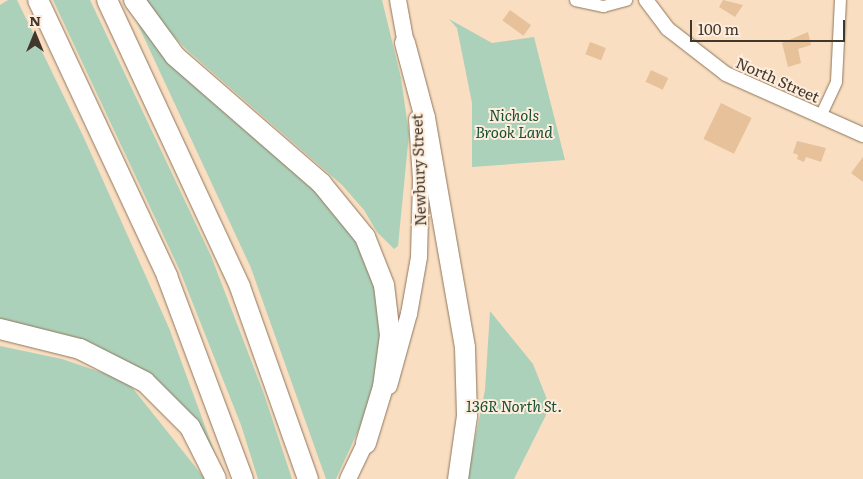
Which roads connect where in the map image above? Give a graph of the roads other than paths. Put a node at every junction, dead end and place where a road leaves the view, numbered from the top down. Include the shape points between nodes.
1 (38, 0) edge
2 (107, 0) edge
3 (134, 0) edge
4 (398, 0) edge
5 (575, 0) edge
6 (626, 0) edge
7 (646, 0) edge
8 (840, 0) edge
9 (405, 43) junction
10 (820, 116) junction
11 (863, 134) edge
12 (0, 329) edge
13 (366, 443) junction
14 (349, 478) edge
15 (216, 479) edge
16 (242, 479) edge
17 (308, 479) edge
18 (458, 479) edge

1 - 16 highway via 167,276
2 - 17 highway via 240,287
3 - 13 highway via 175,56 334,195 369,244 384,285 390,335 383,387
4 - 9 main road, Newbury Street
5 - 6 street via 603,6
7 - 10 street, North Street via 668,29 726,74
8 - 10 street via 836,80
9 - 13 main road, Newbury Street via 420,158 419,257 400,352
9 - 18 highway via 426,128 465,348 467,416
10 - 11 street, North Street
12 - 15 highway via 80,349 145,382 190,428
13 - 14 main road, Newbury Street

